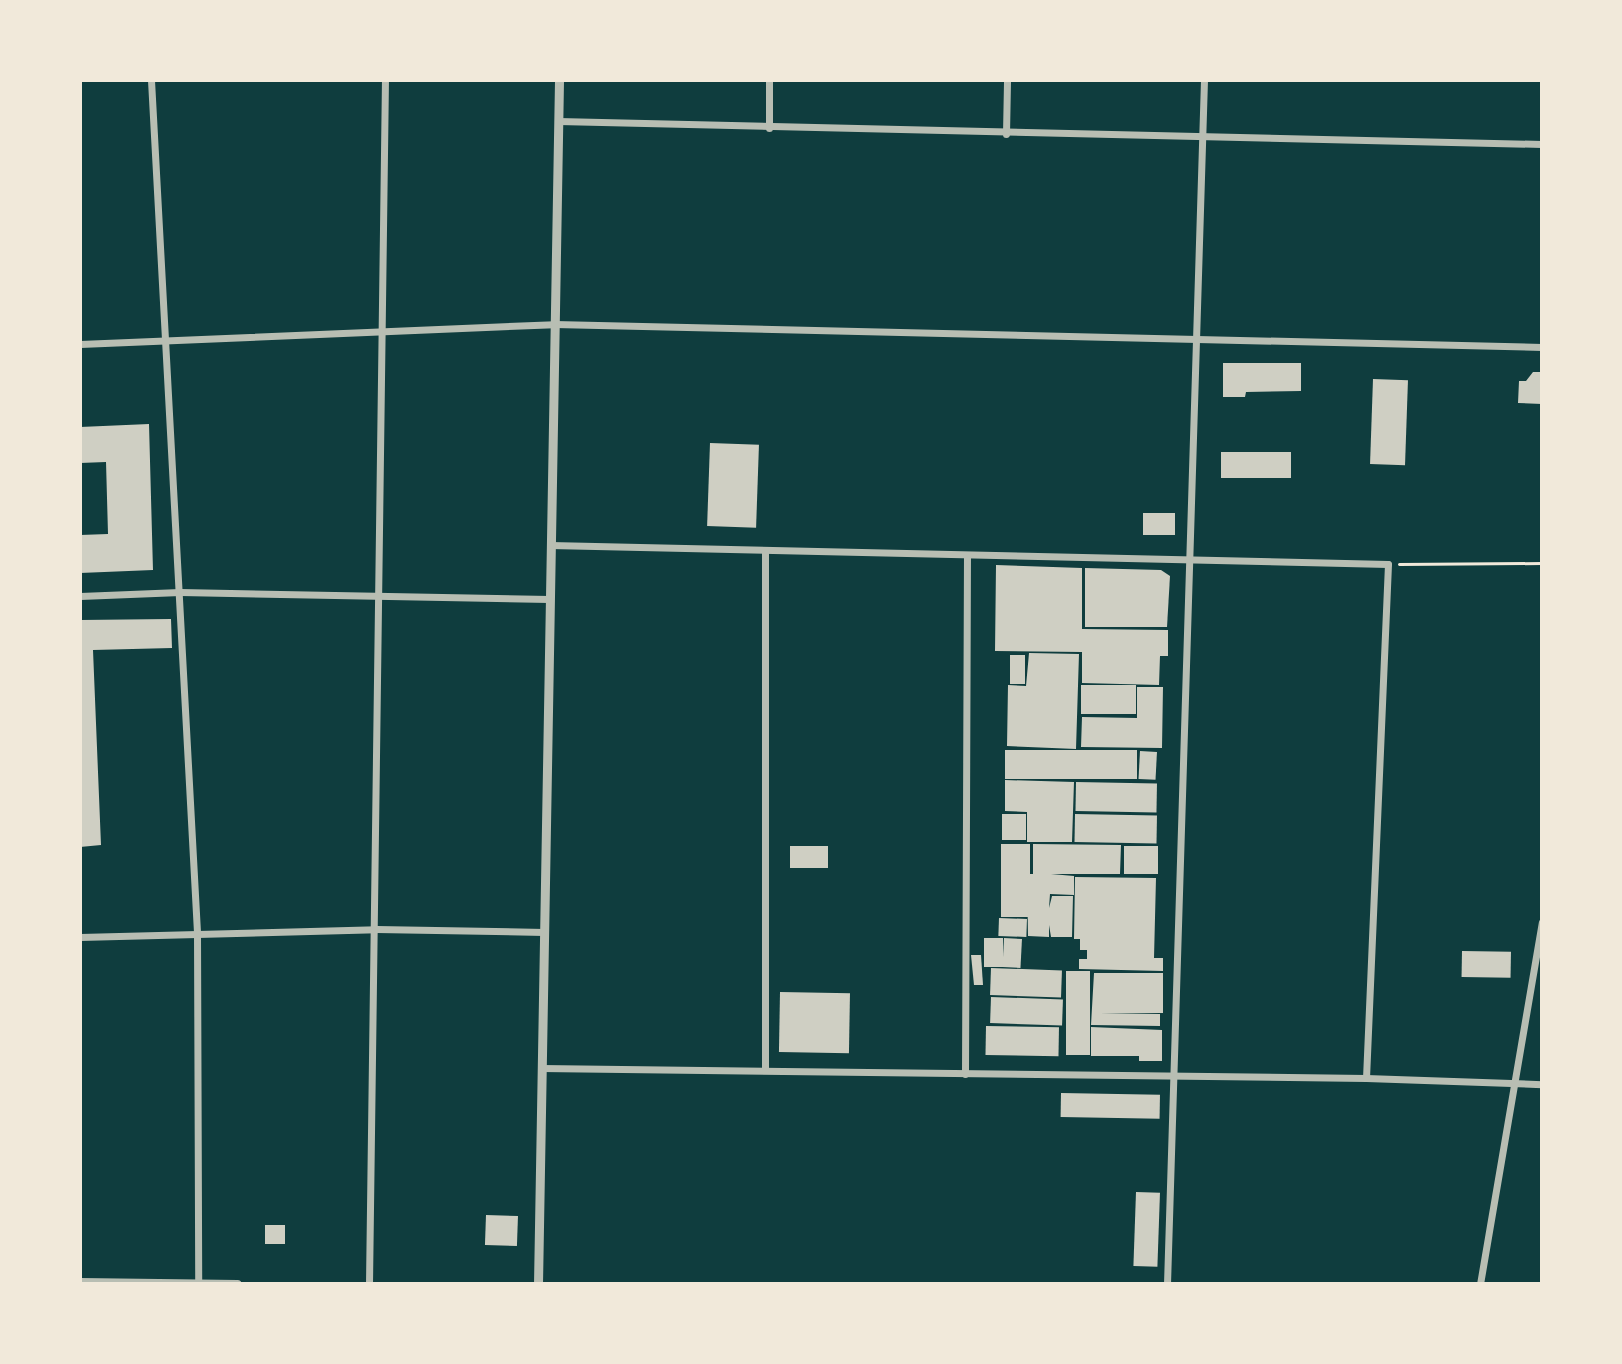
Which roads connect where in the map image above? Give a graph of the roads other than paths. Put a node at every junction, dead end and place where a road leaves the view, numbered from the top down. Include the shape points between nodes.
1 (151, 80) edge
2 (385, 80) edge
3 (559, 80) edge
4 (769, 80) edge
5 (1007, 80) edge
6 (1204, 80) edge
7 (558, 121) junction
8 (769, 128) junction
9 (1006, 134) junction
10 (1204, 138) junction
11 (1542, 144) edge
12 (554, 324) junction
13 (382, 331) junction
14 (1194, 339) junction
15 (165, 340) junction
16 (80, 344) edge
17 (1542, 347) edge
18 (550, 545) junction
19 (765, 550) junction
20 (967, 555) junction
21 (1189, 557) junction
22 (180, 592) junction
23 (80, 596) edge
24 (380, 596) junction
25 (549, 599) junction
26 (1542, 922) edge
27 (376, 929) junction
28 (544, 932) junction
29 (197, 933) junction
30 (80, 937) edge
31 (541, 1068) junction
32 (765, 1070) junction
33 (965, 1074) junction
34 (1173, 1076) junction
35 (1366, 1078) junction
36 (1516, 1084) junction
37 (1542, 1084) edge
38 (80, 1282) edge
39 (198, 1284) edge
40 (237, 1284) edge
41 (369, 1284) edge
42 (538, 1284) edge
43 (1167, 1284) edge
44 (1480, 1284) edge

1 - 15 street
2 - 13 street
3 - 7 street
4 - 8 street
5 - 9 street
6 - 10 street
7 - 8 street
7 - 12 street
8 - 9 street
9 - 10 street
10 - 11 street
10 - 14 street
12 - 13 street
12 - 14 street
12 - 18 street
13 - 15 street
13 - 24 street
14 - 17 street
14 - 21 street
15 - 16 street
15 - 22 street
18 - 19 street
18 - 25 street
19 - 20 street
19 - 32 street
20 - 21 street
20 - 33 street
21 - 34 street
21 - 35 street via 1388,564
22 - 23 street
22 - 24 street
22 - 29 street
24 - 25 street
24 - 27 street
25 - 28 street
26 - 36 street
27 - 28 street
27 - 29 street
27 - 41 street
28 - 31 street
29 - 30 street
29 - 39 street
31 - 32 street
31 - 42 street
32 - 33 street
33 - 34 street
34 - 35 street
34 - 43 street
35 - 36 street
36 - 37 street
36 - 44 street
38 - 39 street
39 - 40 street

